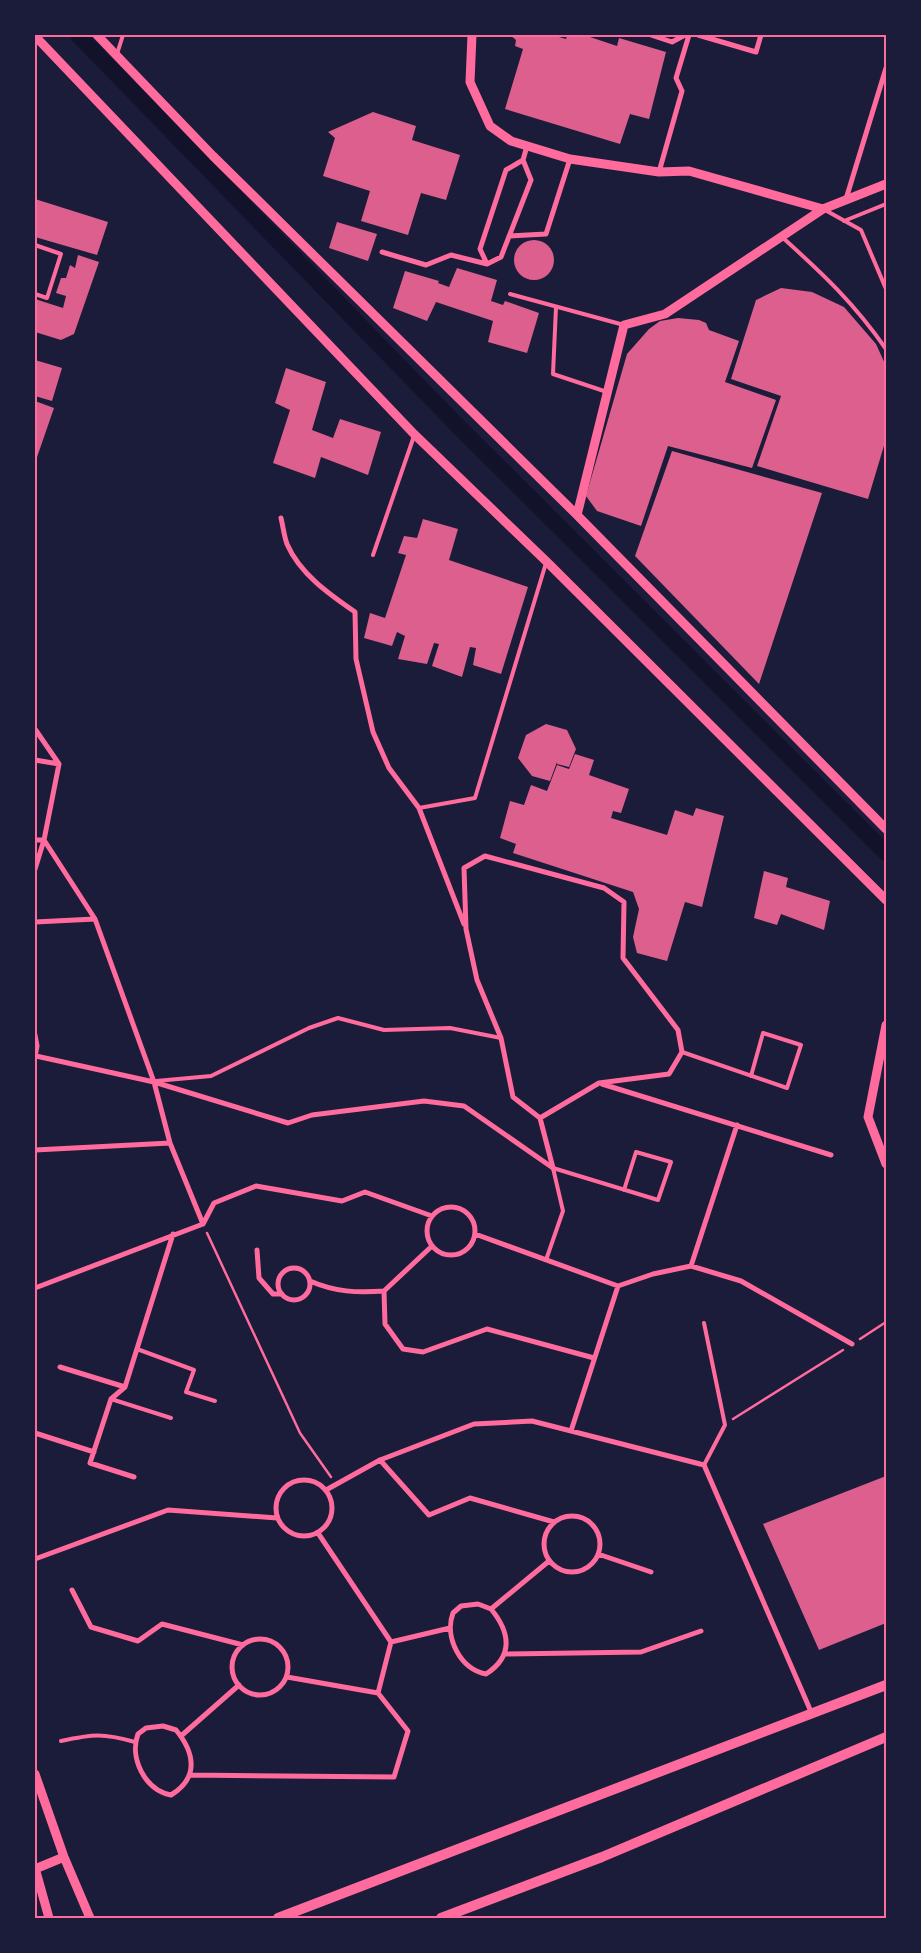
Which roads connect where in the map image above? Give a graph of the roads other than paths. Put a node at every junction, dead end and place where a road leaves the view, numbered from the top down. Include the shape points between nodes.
1 (97, 35) edge
2 (123, 35) edge
3 (472, 35) edge
4 (651, 35) edge
5 (687, 35) edge
6 (698, 35) edge
7 (761, 35) edge
8 (35, 36) edge
9 (117, 55) junction
10 (886, 68) edge
11 (527, 146) junction
12 (570, 159) junction
13 (522, 160) junction
14 (658, 172) junction
15 (886, 184) edge
16 (846, 200) junction
17 (886, 204) edge
18 (823, 209) junction
19 (844, 221) junction
20 (509, 236) junction
21 (782, 237) junction
22 (35, 246) edge
23 (382, 252) dead end
24 (487, 264) junction
25 (886, 289) edge
26 (35, 294) edge
27 (510, 294) dead end
28 (556, 307) junction
29 (624, 325) junction
30 (886, 350) edge
31 (608, 392) junction
32 (414, 434) junction
33 (577, 515) junction
34 (281, 518) dead end
35 (373, 555) dead end
36 (546, 562) junction
37 (35, 729) edge
38 (35, 760) edge
39 (59, 764) junction
40 (418, 808) junction
41 (886, 828) edge
42 (35, 840) edge
43 (44, 840) junction
44 (35, 869) edge
45 (886, 900) edge
46 (95, 918) junction
47 (35, 922) edge
48 (466, 929) junction
49 (886, 1024) edge
50 (35, 1035) edge
51 (501, 1038) junction
52 (682, 1052) junction
53 (35, 1056) edge
54 (751, 1076) junction
55 (154, 1082) junction
56 (599, 1083) junction
57 (540, 1118) junction
58 (737, 1125) junction
59 (170, 1143) junction
60 (35, 1150) edge
61 (831, 1155) dead end
62 (886, 1164) edge
63 (553, 1168) junction
64 (624, 1190) junction
65 (432, 1216) junction
66 (203, 1224) junction
67 (173, 1234) junction
68 (475, 1234) junction
69 (432, 1246) junction
70 (257, 1250) dead end
71 (546, 1260) junction
72 (691, 1266) junction
73 (310, 1281) junction
74 (618, 1286) junction
75 (35, 1288) edge
76 (384, 1292) junction
77 (282, 1294) junction
78 (704, 1323) dead end
79 (852, 1344) road end
80 (137, 1349) junction
81 (594, 1358) junction
82 (60, 1367) dead end
83 (125, 1387) junction
84 (111, 1399) junction
85 (215, 1401) dead end
86 (171, 1418) dead end
87 (571, 1431) junction
88 (35, 1434) edge
89 (94, 1452) junction
90 (380, 1460) junction
91 (704, 1465) junction
92 (134, 1477) dead end
93 (326, 1490) junction
94 (277, 1518) junction
95 (554, 1522) junction
96 (318, 1533) junction
97 (598, 1554) junction
98 (35, 1559) edge
99 (549, 1561) junction
100 (651, 1572) dead end
101 (72, 1590) dead end
102 (491, 1609) junction
103 (450, 1628) junction
104 (701, 1631) dead end
105 (391, 1642) junction
106 (243, 1645) junction
107 (504, 1654) junction
108 (287, 1677) junction
109 (239, 1685) junction
110 (886, 1685) edge
111 (378, 1693) junction
112 (812, 1714) junction
113 (181, 1736) junction
114 (886, 1737) edge
115 (62, 1741) dead end
116 (135, 1742) junction
117 (35, 1774) edge
118 (190, 1775) junction
119 (64, 1857) junction
120 (35, 1868) edge
121 (288, 1916) edge
122 (49, 1918) edge
123 (90, 1918) edge
124 (278, 1918) edge
125 (441, 1918) edge

1 - 9 street
2 - 9 lane
3 - 11 street via 470,82 490,126 511,141
4 - 5 street via 672,42
5 - 14 street via 676,78 682,92
6 - 7 street via 756,52
8 - 32 street
9 - 33 street via 213,156
10 - 16 street
11 - 12 street
11 - 13 street
12 - 14 street
12 - 20 street via 546,234
13 - 20 street via 531,180
13 - 24 street via 506,170 480,249
14 - 18 street via 689,171
15 - 16 street
16 - 18 street
17 - 19 lane
18 - 19 lane
18 - 21 street
19 - 25 lane via 862,230
20 - 24 street via 501,257
21 - 29 street via 664,314
21 - 30 lane via 846,297
22 - 26 lane via 61,254 46,298
23 - 24 street via 426,265 451,255
27 - 28 lane
28 - 29 lane
28 - 31 lane via 552,374
29 - 31 street
31 - 33 street
32 - 35 lane
32 - 36 street
33 - 41 street
34 - 40 street via 287,544 306,573 355,612 356,659 373,732 390,768
36 - 40 lane via 475,798
36 - 45 street
37 - 39 street
38 - 39 street
39 - 43 street
40 - 48 street
42 - 43 street
43 - 44 street
43 - 46 street
46 - 47 street
46 - 55 street
48 - 51 street via 477,980
48 - 52 street via 464,868 485,856 604,888 624,902 624,958 678,1030
49 - 62 street via 868,1117
50 - 53 street
51 - 55 lane via 450,1028 384,1030 338,1018 309,1028 211,1076
51 - 57 street via 512,1097
52 - 54 lane
52 - 56 street via 670,1074
53 - 55 street
54 - 54 lane via 787,1088 801,1044 763,1033
55 - 59 street
55 - 63 street via 288,1123 312,1115 424,1100 464,1106
56 - 57 street
56 - 58 street
57 - 63 street
58 - 61 street
58 - 72 street
59 - 60 street
59 - 66 street
63 - 64 lane
63 - 71 lane via 563,1211
64 - 64 lane via 658,1200 671,1162 636,1152
65 - 66 street via 365,1192 342,1201 256,1186 214,1203
65 - 68 street via 445,1207 461,1209 472,1219
65 - 69 street via 426,1231
66 - 67 street
67 - 75 street
67 - 80 street
68 - 69 street via 468,1248 454,1255 438,1252
68 - 71 street
69 - 76 street
70 - 77 street via 259,1278 273,1294
71 - 74 street
72 - 74 street
72 - 79 street via 741,1282
73 - 76 street via 329,1289 354,1293
73 - 77 street via 308,1291 301,1298 290,1299
73 - 77 street via 304,1272 290,1268 278,1279
74 - 81 street
76 - 81 street via 385,1324 403,1349 423,1352 487,1329
78 - 91 lane via 725,1424
80 - 83 street
80 - 85 lane via 194,1370 186,1392
81 - 87 street
82 - 83 street
83 - 84 street
84 - 86 lane
84 - 89 street
87 - 90 street via 532,1421 474,1424
87 - 91 street
88 - 89 street
89 - 92 street via 90,1463
90 - 93 street
90 - 95 street via 429,1515 470,1498
91 - 112 street
93 - 94 street via 310,1481 294,1482 280,1492
93 - 96 street via 331,1498 331,1518
94 - 96 street via 290,1533 309,1536
94 - 98 street via 168,1510
95 - 97 street via 571,1516 588,1521 599,1536
95 - 99 street via 544,1538 543,1547
96 - 105 street
97 - 99 street via 594,1562 578,1572 559,1570
97 - 100 street
99 - 102 street
101 - 106 street via 91,1627 138,1641 162,1624
102 - 103 street via 478,1604 461,1606 453,1612
102 - 107 street via 506,1635
103 - 105 street
103 - 107 street via 461,1658 478,1672 486,1674 492,1670
104 - 107 street via 641,1652
105 - 111 street
106 - 108 street via 258,1639 275,1643 287,1658
106 - 109 street via 237,1651 232,1667
108 - 109 street via 282,1685 265,1695 246,1692
108 - 111 street
109 - 113 street
110 - 112 main road
111 - 118 street via 408,1730 394,1776
112 - 121 main road
113 - 116 street via 170,1728 156,1726 138,1734
113 - 118 street via 191,1757
114 - 125 main road via 602,1857
115 - 116 lane via 106,1734
116 - 118 street via 141,1771 154,1790 171,1795 184,1785
117 - 119 street
119 - 120 street
119 - 123 street
120 - 122 street
121 - 124 main road

